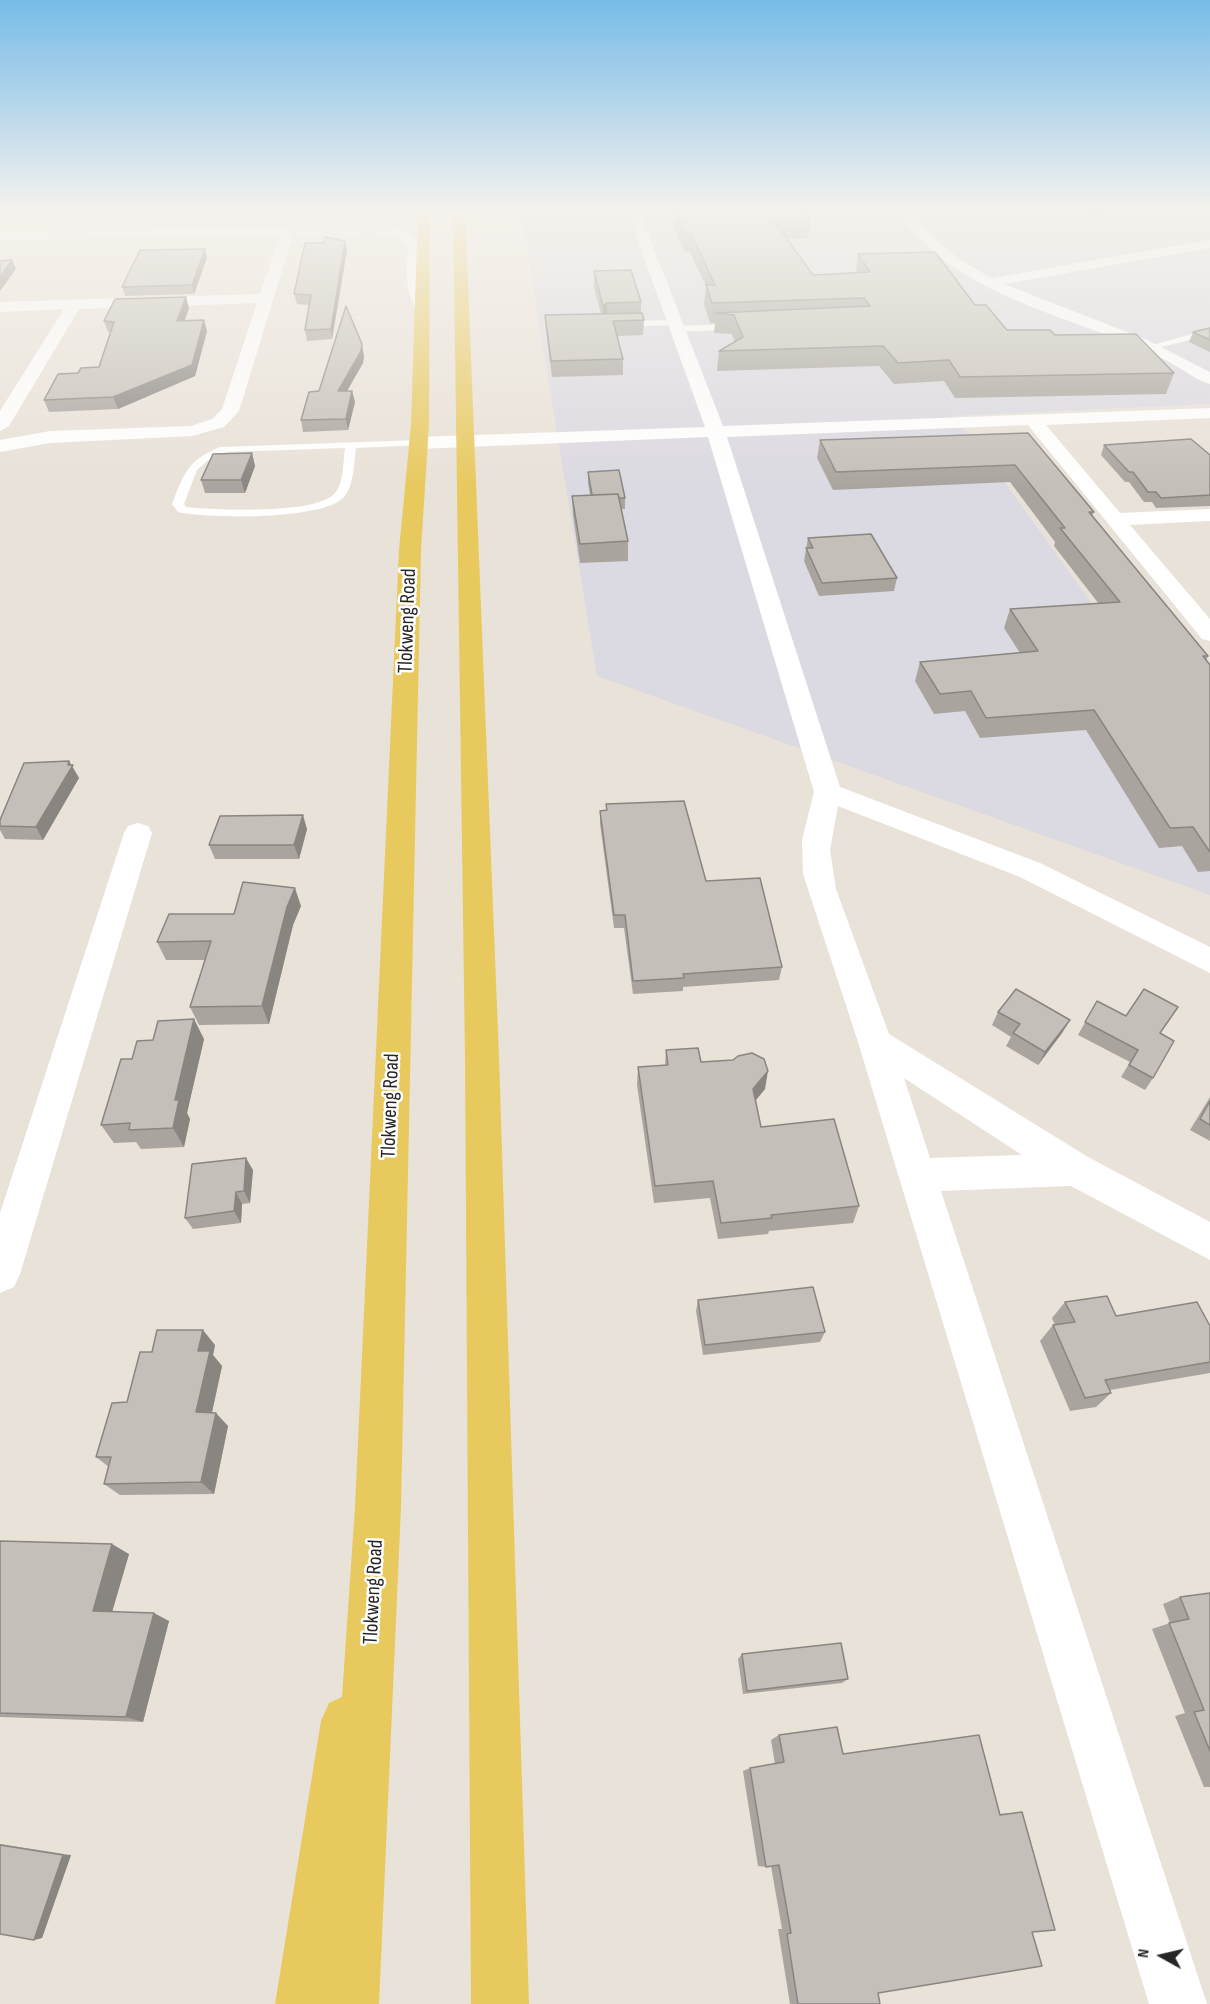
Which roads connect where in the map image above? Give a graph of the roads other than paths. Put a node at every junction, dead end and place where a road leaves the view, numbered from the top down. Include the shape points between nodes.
1 (170, 302) edge
2 (266, 302) edge
3 (419, 302) edge
4 (421, 302) edge
5 (462, 302) edge
6 (667, 302) edge
7 (1029, 302) edge
8 (74, 305) junction
9 (421, 305) junction
10 (0, 307) edge
11 (607, 325) edge
12 (676, 326) junction
13 (746, 327) edge
14 (1210, 332) edge
15 (1149, 347) junction
16 (1210, 379) edge
17 (1033, 420) junction
18 (1206, 421) edge
19 (0, 426) edge
20 (716, 432) junction
21 (467, 442) junction
22 (418, 443) junction
23 (351, 445) junction
24 (0, 446) edge
25 (1210, 515) edge
26 (1115, 519) junction
27 (1210, 634) edge
28 (828, 792) junction
29 (138, 833) dead end
30 (1210, 961) edge
31 (875, 1042) junction
32 (1075, 1169) junction
33 (917, 1175) junction
34 (1210, 1242) edge
35 (0, 1274) edge
36 (378, 1507) junction
37 (304, 2004) edge
38 (350, 2004) edge
39 (500, 2004) edge
40 (1178, 2004) edge

1 - 8 street
2 - 24 street via 230,411 218,423 192,431 50,437
3 - 9 street
4 - 9 main road, Tlokweng Road
5 - 21 main road
6 - 12 street
7 - 15 street
8 - 10 street
8 - 19 street
9 - 22 main road, Tlokweng Road
11 - 12 lane
12 - 13 lane
12 - 20 street
14 - 15 lane
15 - 16 street
17 - 18 street via 1187,414
17 - 20 street
17 - 26 street
20 - 21 street
20 - 28 street
21 - 22 street
21 - 39 main road
22 - 23 lane
22 - 36 main road, Tlokweng Road via 404,716
23 - 23 lane via 340,495 330,503 301,509 203,514 182,510 178,504 194,464 224,449
25 - 26 street
26 - 27 street
28 - 30 street via 1029,870
28 - 31 street via 814,836 815,863
29 - 35 street
31 - 32 street
31 - 33 street
32 - 33 street
32 - 34 street
33 - 40 street
36 - 37 main road
36 - 38 main road, Tlokweng Road

